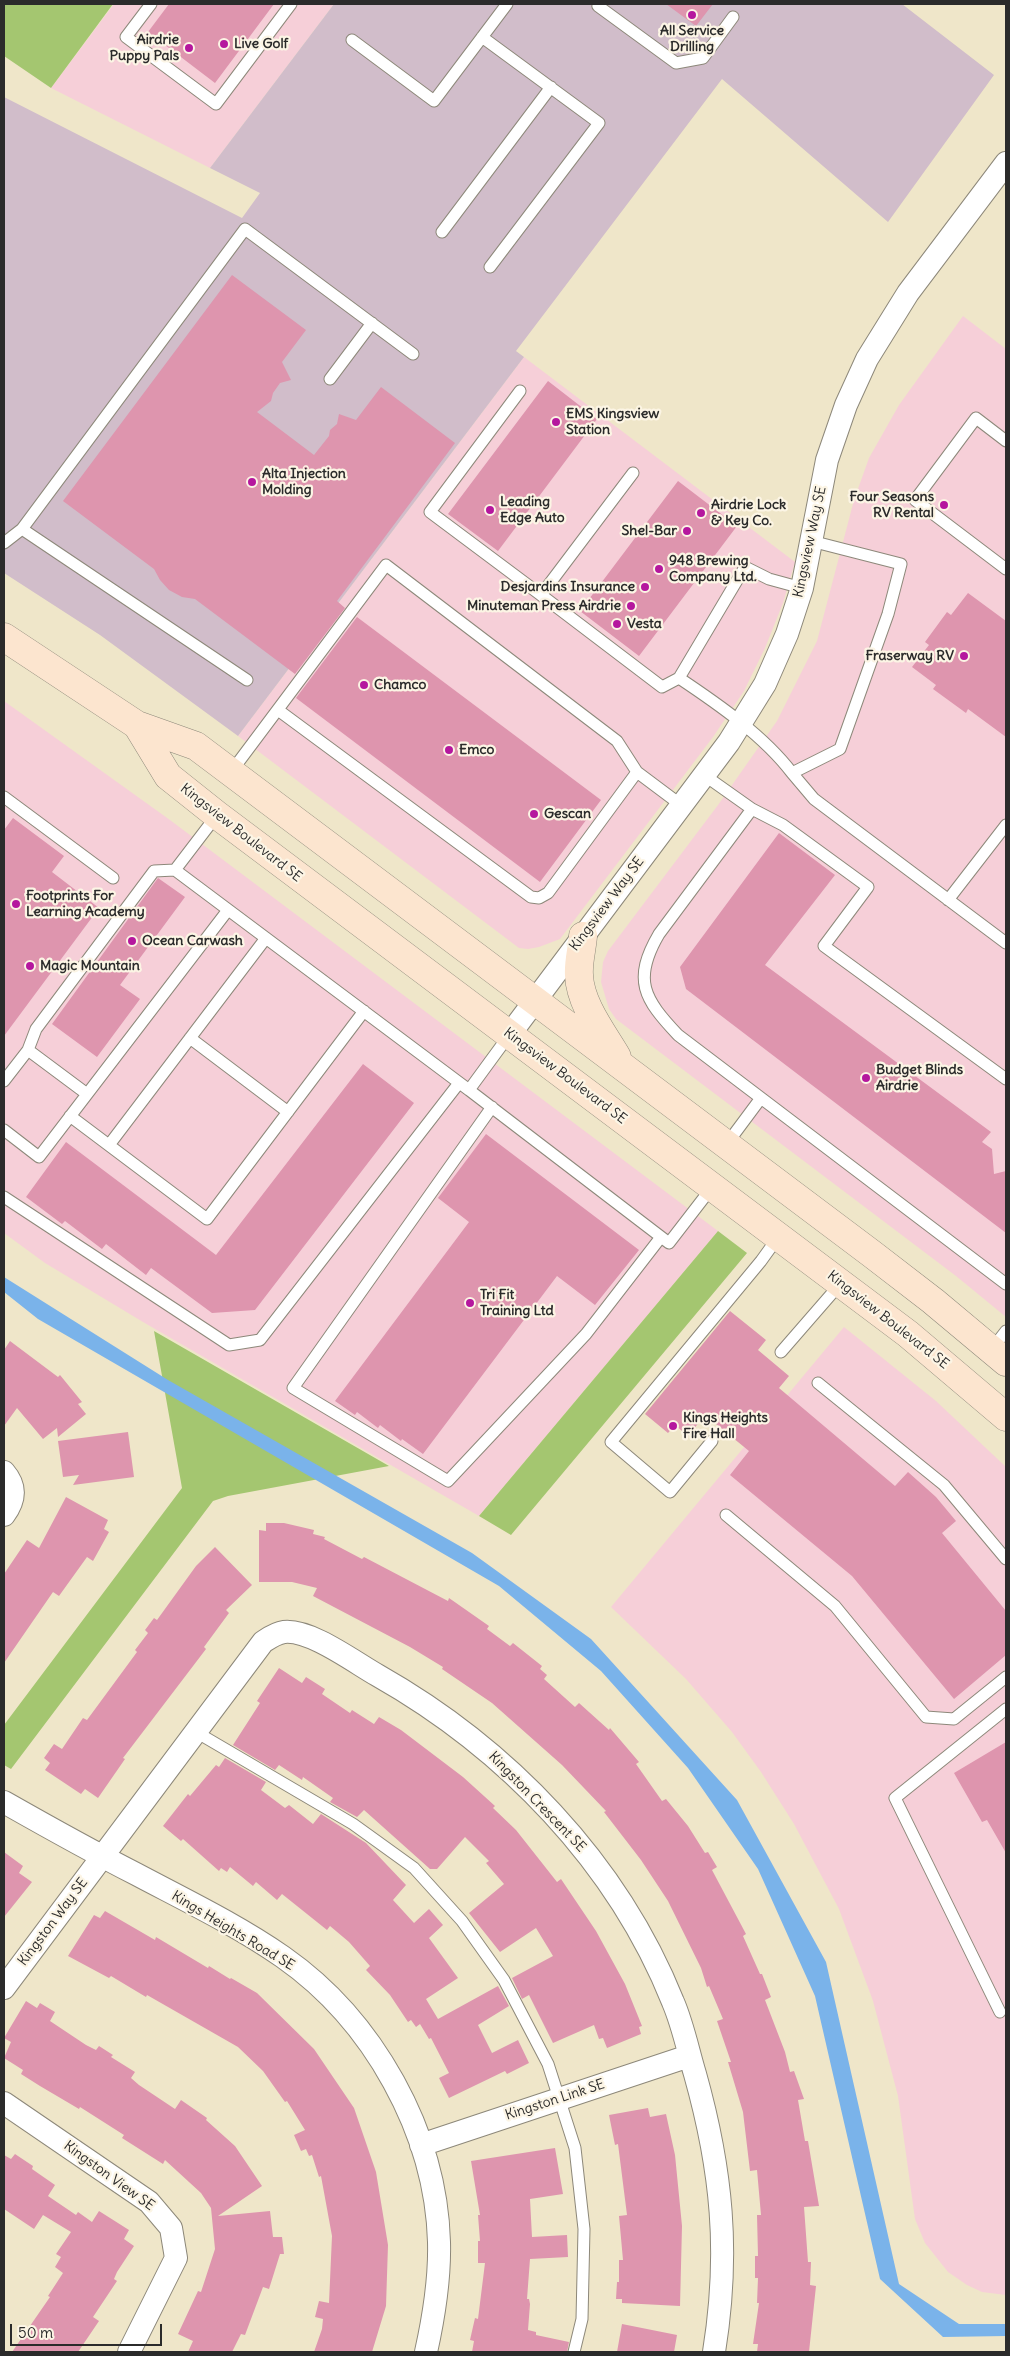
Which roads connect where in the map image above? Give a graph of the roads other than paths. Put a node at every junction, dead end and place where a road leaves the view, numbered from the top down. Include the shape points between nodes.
1 (151, 4) edge
2 (291, 4) edge
3 (507, 4) edge
4 (599, 4) edge
5 (733, 17) dead end
6 (482, 37) junction
7 (352, 40) dead end
8 (551, 87) junction
9 (1006, 163) edge
10 (442, 232) dead end
11 (490, 267) dead end
12 (372, 323) junction
13 (413, 354) dead end
14 (330, 379) dead end
15 (520, 391) dead end
16 (1006, 441) edge
17 (633, 473) dead end
18 (22, 529) junction
19 (811, 542) junction
20 (4, 543) edge
21 (1006, 569) edge
22 (802, 588) junction
23 (540, 595) junction
24 (4, 636) edge
25 (679, 678) junction
26 (247, 680) dead end
27 (278, 710) junction
28 (740, 724) junction
29 (137, 725) junction
30 (637, 772) junction
31 (230, 773) junction
32 (792, 773) junction
33 (704, 775) junction
34 (4, 797) edge
35 (681, 805) junction
36 (752, 809) junction
37 (217, 815) junction
38 (1006, 825) edge
39 (175, 870) junction
40 (113, 878) dead end
41 (948, 900) junction
42 (228, 910) junction
43 (583, 936) junction
44 (266, 938) junction
45 (1006, 943) edge
46 (534, 1002) junction
47 (364, 1011) junction
48 (510, 1034) junction
49 (190, 1038) junction
50 (28, 1050) junction
51 (623, 1066) junction
52 (1006, 1079) edge
53 (4, 1081) edge
54 (464, 1086) junction
55 (87, 1094) junction
56 (761, 1098) junction
57 (492, 1107) junction
58 (288, 1112) junction
59 (70, 1116) junction
60 (4, 1130) edge
61 (110, 1145) junction
62 (726, 1145) junction
63 (713, 1186) junction
64 (4, 1197) edge
65 (779, 1236) junction
66 (661, 1237) junction
67 (841, 1283) junction
68 (1006, 1284) edge
69 (1001, 1347) edge
70 (781, 1352) dead end
71 (818, 1383) dead end
72 (1006, 1417) edge
73 (712, 1442) dead end
74 (4, 1472) edge
75 (4, 1515) edge
76 (726, 1515) dead end
77 (1006, 1559) edge
78 (1006, 1677) edge
79 (1006, 1709) edge
80 (196, 1732) junction
81 (4, 1802) edge
82 (102, 1857) junction
83 (4, 1988) edge
84 (1000, 2012) dead end
85 (689, 2056) junction
86 (559, 2098) junction
87 (4, 2103) edge
88 (421, 2145) junction
89 (129, 2352) edge
90 (426, 2352) edge
91 (574, 2352) edge
92 (714, 2352) edge

1 - 2 lane via 126,37 216,104
3 - 6 lane
4 - 5 lane via 676,63 703,58
6 - 7 lane via 434,102
6 - 8 lane
8 - 10 lane
8 - 11 lane via 599,123
9 - 19 street, Kingsview Way SE via 908,293 867,359 846,405 827,460
12 - 13 lane
12 - 14 lane
12 - 18 lane via 246,229
15 - 23 lane via 430,512
16 - 21 lane via 976,418 915,500
17 - 23 lane
18 - 20 lane
18 - 26 lane
19 - 22 street, Kingsview Way SE
19 - 32 lane via 901,564 888,614 840,749
22 - 25 lane via 769,579 745,566
22 - 28 street, Kingsview Way SE via 787,634 765,684
23 - 25 lane via 662,687
24 - 29 main road, Kingsview Boulevard SE
25 - 28 lane via 719,705
27 - 30 lane via 531,897 539,898 548,893
27 - 30 lane via 386,566 617,741
27 - 31 lane
28 - 32 lane via 777,754
28 - 33 street, Kingsview Way SE
29 - 31 main road, Kingsview Boulevard SE via 196,746
29 - 37 main road, Kingsview Boulevard SE via 168,776
30 - 35 lane
31 - 46 main road, Kingsview Boulevard SE
32 - 41 lane via 814,799
33 - 35 street, Kingsview Way SE
33 - 36 lane
34 - 40 lane
35 - 43 street, Kingsview Way SE
36 - 52 lane via 784,825 868,887 824,946
36 - 56 lane via 659,934 647,954 644,971 650,1002 663,1019 678,1035
37 - 39 lane
37 - 48 main road, Kingsview Boulevard SE
38 - 41 lane
39 - 42 lane
39 - 50 lane via 154,871 36,1029
41 - 45 lane
42 - 44 lane
42 - 55 lane
43 - 46 street, Kingsview Way SE
43 - 51 main road via 579,976 585,998
44 - 47 lane
44 - 49 lane
46 - 48 street, Kingsview Way SE
46 - 51 main road, Kingsview Boulevard SE
47 - 54 lane
47 - 58 lane
48 - 54 lane
48 - 63 main road, Kingsview Boulevard SE
49 - 58 lane
49 - 61 lane
50 - 53 lane
50 - 55 lane
51 - 62 main road, Kingsview Boulevard SE
54 - 57 lane
54 - 64 lane via 260,1340 229,1345
55 - 59 lane
56 - 62 lane
56 - 68 lane
57 - 66 lane
57 - 66 lane via 293,1388 448,1481 586,1334
58 - 61 lane via 207,1219
59 - 60 lane via 39,1157
59 - 61 lane
62 - 69 main road, Kingsview Boulevard SE
63 - 65 main road, Kingsview Boulevard SE
63 - 66 lane via 669,1243
65 - 67 main road, Kingsview Boulevard SE
65 - 73 lane via 611,1442 670,1492
67 - 70 lane
67 - 72 main road, Kingsview Boulevard SE via 915,1339
71 - 77 lane via 944,1485
74 - 75 street via 12,1481 13,1503
76 - 78 lane via 835,1606 926,1717 954,1719
79 - 84 lane via 895,1798
80 - 82 street, Kingston Crescent SE
80 - 85 street, Kingston Crescent SE via 263,1642 283,1632 308,1636 400,1688 480,1743 579,1843 629,1915 649,1952 674,2003
80 - 86 lane via 353,1824 414,1868 462,1921 504,1980 548,2064
81 - 82 street, Kings Heights Road SE
82 - 83 street, Kingston Way SE
82 - 88 street, Kings Heights Road SE via 213,1915 283,1957 319,1986 358,2028 382,2062 405,2104
85 - 86 street, Kingston Link SE
85 - 92 street, Kingston Crescent SE via 710,2127 722,2208 723,2268
86 - 88 street, Kingston Link SE
86 - 91 lane via 574,2148 584,2229 582,2319
87 - 89 street, Kingston View SE via 149,2202 171,2228 176,2258
88 - 90 street, Kings Heights Road SE via 433,2192 439,2241 436,2311

